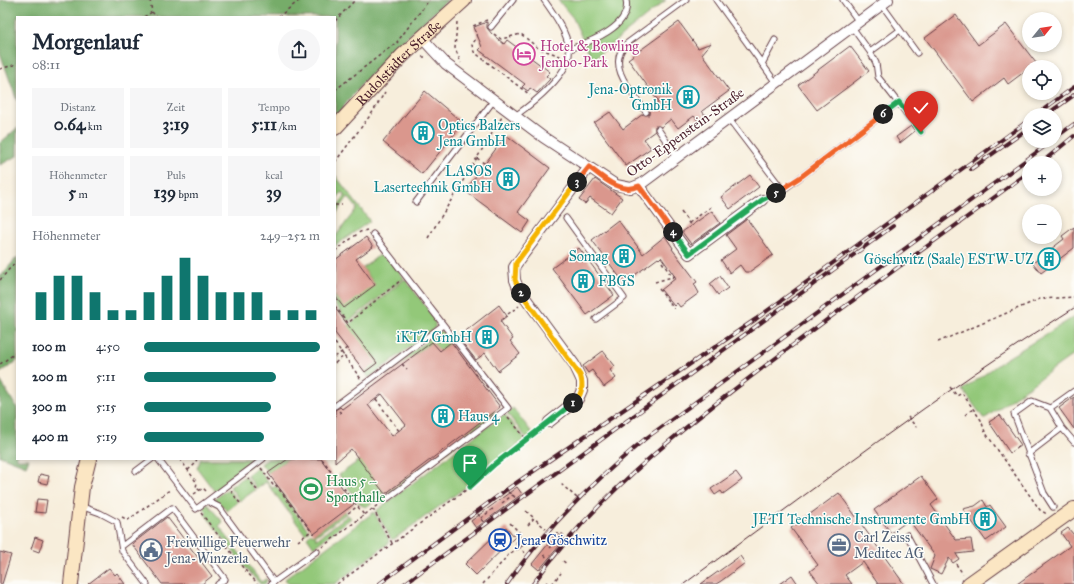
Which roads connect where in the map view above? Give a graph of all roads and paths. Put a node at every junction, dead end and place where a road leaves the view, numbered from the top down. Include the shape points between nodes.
1 (150, 0) edge
2 (300, 0) edge
3 (356, 0) edge
4 (429, 0) edge
5 (464, 0) edge
6 (513, 0) edge
7 (544, 0) edge
8 (686, 0) edge
9 (716, 0) edge
10 (843, 0) edge
11 (628, 1) edge
12 (885, 2) edge
13 (152, 12) junction
14 (146, 16) edge
15 (156, 16) edge
16 (279, 16) edge
17 (336, 20) edge
18 (457, 21) dead end
19 (856, 25) junction
20 (491, 28) junction
21 (900, 30) junction
22 (421, 37) junction
23 (775, 40) dead end
24 (401, 47) junction
25 (570, 49) junction
26 (870, 52) junction
27 (916, 53) dead end
28 (568, 58) junction
29 (16, 64) edge
30 (762, 64) junction
31 (0, 69) edge
32 (463, 69) dead end
33 (776, 83) junction
34 (336, 89) edge
35 (387, 89) dead end
36 (494, 100) junction
37 (534, 101) junction
38 (899, 102) junction
39 (506, 109) junction
40 (646, 112) dead end
41 (705, 114) dead end
42 (515, 116) junction
43 (729, 119) junction
44 (700, 124) dead end
45 (336, 127) edge
46 (658, 129) dead end
47 (921, 132) dead end
48 (677, 157) junction
49 (476, 158) junction
50 (336, 161) edge
51 (485, 164) dead end
52 (589, 167) junction
53 (639, 186) junction
54 (783, 190) junction
55 (762, 200) joint
56 (416, 202) dead end
57 (336, 205) edge
58 (342, 205) dead end
59 (711, 206) dead end
60 (680, 212) dead end
61 (566, 218) dead end
62 (689, 223) junction
63 (691, 226) dead end
64 (373, 234) joint
65 (428, 238) dead end
66 (336, 250) edge
67 (16, 261) edge
68 (662, 262) dead end
69 (406, 276) junction
70 (0, 280) edge
71 (655, 282) dead end
72 (659, 289) dead end
73 (1074, 296) edge
74 (336, 307) edge
75 (516, 308) dead end
76 (674, 309) dead end
77 (508, 314) dead end
78 (596, 319) dead end
79 (443, 325) junction
80 (938, 342) dead end
81 (336, 344) edge
82 (347, 348) dead end
83 (342, 352) junction
84 (16, 353) edge
85 (336, 356) edge
86 (344, 356) junction
87 (336, 362) edge
88 (0, 364) edge
89 (365, 384) junction
90 (950, 387) dead end
91 (1074, 391) edge
92 (376, 399) dead end
93 (336, 405) edge
94 (1050, 408) junction
95 (973, 409) junction
96 (503, 411) junction
97 (964, 415) dead end
98 (908, 417) dead end
99 (549, 422) joint
100 (916, 427) dead end
101 (1062, 428) junction
102 (399, 430) dead end
103 (527, 440) junction
104 (1074, 442) edge
105 (1028, 454) junction
106 (89, 460) edge
107 (151, 460) edge
108 (159, 460) edge
109 (181, 460) edge
110 (196, 460) edge
111 (262, 460) edge
112 (323, 460) edge
113 (258, 463) junction
114 (188, 470) junction
115 (136, 471) dead end
116 (244, 473) junction
117 (177, 484) junction
118 (561, 484) dead end
119 (228, 486) junction
120 (199, 490) junction
121 (259, 490) dead end
122 (508, 492) dead end
123 (513, 495) junction
124 (388, 498) joint
125 (576, 498) dead end
126 (188, 499) junction
127 (516, 499) dead end
128 (210, 500) junction
129 (242, 503) dead end
130 (502, 503) dead end
131 (79, 506) junction
132 (358, 506) junction
133 (1053, 507) dead end
134 (198, 508) junction
135 (494, 508) dead end
136 (373, 509) junction
137 (1074, 509) edge
138 (526, 510) dead end
139 (348, 513) dead end
140 (478, 514) dead end
141 (364, 515) junction
142 (118, 516) dead end
143 (1050, 516) dead end
144 (481, 518) junction
145 (534, 518) junction
146 (484, 523) dead end
147 (510, 523) dead end
148 (528, 525) dead end
149 (546, 529) dead end
150 (907, 536) dead end
151 (530, 538) dead end
152 (566, 538) dead end
153 (298, 542) dead end
154 (392, 543) junction
155 (122, 546) junction
156 (520, 548) junction
157 (550, 548) dead end
158 (317, 550) joint
159 (526, 554) dead end
160 (544, 555) dead end
161 (549, 559) dead end
162 (563, 560) dead end
163 (567, 564) dead end
164 (956, 564) dead end
165 (561, 573) dead end
166 (967, 580) edge
167 (546, 582) dead end
168 (273, 583) edge
169 (71, 584) edge
170 (147, 584) edge
171 (218, 584) edge
172 (258, 584) edge
173 (337, 584) edge
174 (483, 584) edge
175 (548, 584) edge
176 (552, 584) edge
177 (932, 584) edge

1 - 13 path
2 - 16 path
3 - 17 path
4 - 24 path
5 - 22 street, Rudolstädter Straße
6 - 20 lane
7 - 25 lane via 557,20
8 - 40 lane via 626,44 620,53 620,74
9 - 30 lane
10 - 19 lane
11 - 25 lane via 624,15 609,31
12 - 19 street, Otto-Eppenstein-Straße
12 - 21 lane
13 - 14 path
13 - 15 path
18 - 32 path via 455,48
19 - 26 lane
19 - 33 street, Otto-Eppenstein-Straße
20 - 28 path via 501,39 521,34 538,48
20 - 37 path via 487,19 473,26 477,37 472,45 474,52
21 - 26 lane
21 - 27 lane
22 - 24 street, Rudolstädter Straße
22 - 36 street, Otto-Eppenstein-Straße via 446,64
23 - 30 lane
24 - 34 path
24 - 45 street, Rudolstädter Straße
25 - 28 lane
26 - 38 lane via 876,63 878,76
28 - 37 lane via 550,86
29 - 31 path
30 - 33 lane
33 - 43 street, Otto-Eppenstein-Straße
35 - 50 path
36 - 39 street, Otto-Eppenstein-Straße
36 - 56 lane
37 - 42 lane
38 - 47 lane
38 - 54 lane
39 - 42 street, Otto-Eppenstein-Straße
39 - 49 path
41 - 44 path via 708,118
42 - 52 street, Otto-Eppenstein-Straße
43 - 48 street, Otto-Eppenstein-Straße
43 - 54 lane
46 - 48 lane
48 - 53 street, Otto-Eppenstein-Straße
49 - 51 path
49 - 65 path
52 - 53 street, Otto-Eppenstein-Straße via 623,188
52 - 99 street via 514,267 518,288 574,364 582,380 582,390 578,399
53 - 55 street via 689,254
54 - 55 lane
57 - 58 path
59 - 62 path
60 - 62 path
61 - 78 lane via 624,298
62 - 63 path
64 - 66 path via 364,230
64 - 69 lane
67 - 70 path
68 - 71 path via 674,277
69 - 74 path via 348,323
69 - 79 lane
72 - 76 path
73 - 80 path via 1040,299
75 - 77 path
79 - 89 lane
79 - 96 lane via 508,408
81 - 83 path
82 - 83 path
83 - 85 path
83 - 86 path
84 - 88 path
86 - 87 path
86 - 89 path
89 - 93 lane
90 - 95 path via 957,396 962,393
91 - 94 lane
92 - 102 path
94 - 101 lane
94 - 105 lane via 1032,401 1014,414
95 - 97 path
95 - 143 path via 981,420 985,432 1040,510
96 - 103 path
96 - 124 lane
98 - 100 path
99 - 103 path
101 - 104 lane
101 - 105 lane
103 - 154 path via 470,487
105 - 133 lane via 1044,493
106 - 131 street
107 - 115 lane
108 - 117 lane
109 - 114 path
110 - 114 path
111 - 113 lane
112 - 132 path
113 - 116 lane
113 - 153 path via 311,532
114 - 120 path
116 - 119 lane
116 - 121 path via 256,490
117 - 126 lane
117 - 142 path via 128,520
118 - 125 path
119 - 128 lane
119 - 129 path
120 - 126 path
120 - 128 path via 205,489
122 - 123 path
123 - 127 path
123 - 130 path
124 - 136 path
126 - 134 lane via 196,509
128 - 134 lane
128 - 168 lane via 222,510
131 - 155 lane via 117,522
131 - 169 street
132 - 139 path
132 - 141 path
134 - 172 path
135 - 144 path
136 - 141 path
136 - 154 path
137 - 166 street
138 - 145 path
140 - 144 path
141 - 158 path
144 - 146 path
145 - 148 path
145 - 149 path
147 - 156 path via 521,534 516,543
150 - 177 lane
151 - 156 path
152 - 157 path via 562,534
154 - 173 path
155 - 170 lane via 122,551
155 - 171 lane via 172,508 225,579
156 - 159 path
156 - 174 path via 510,554
158 - 168 lane
160 - 161 path
162 - 163 path
164 - 166 path
165 - 176 path
167 - 175 path

